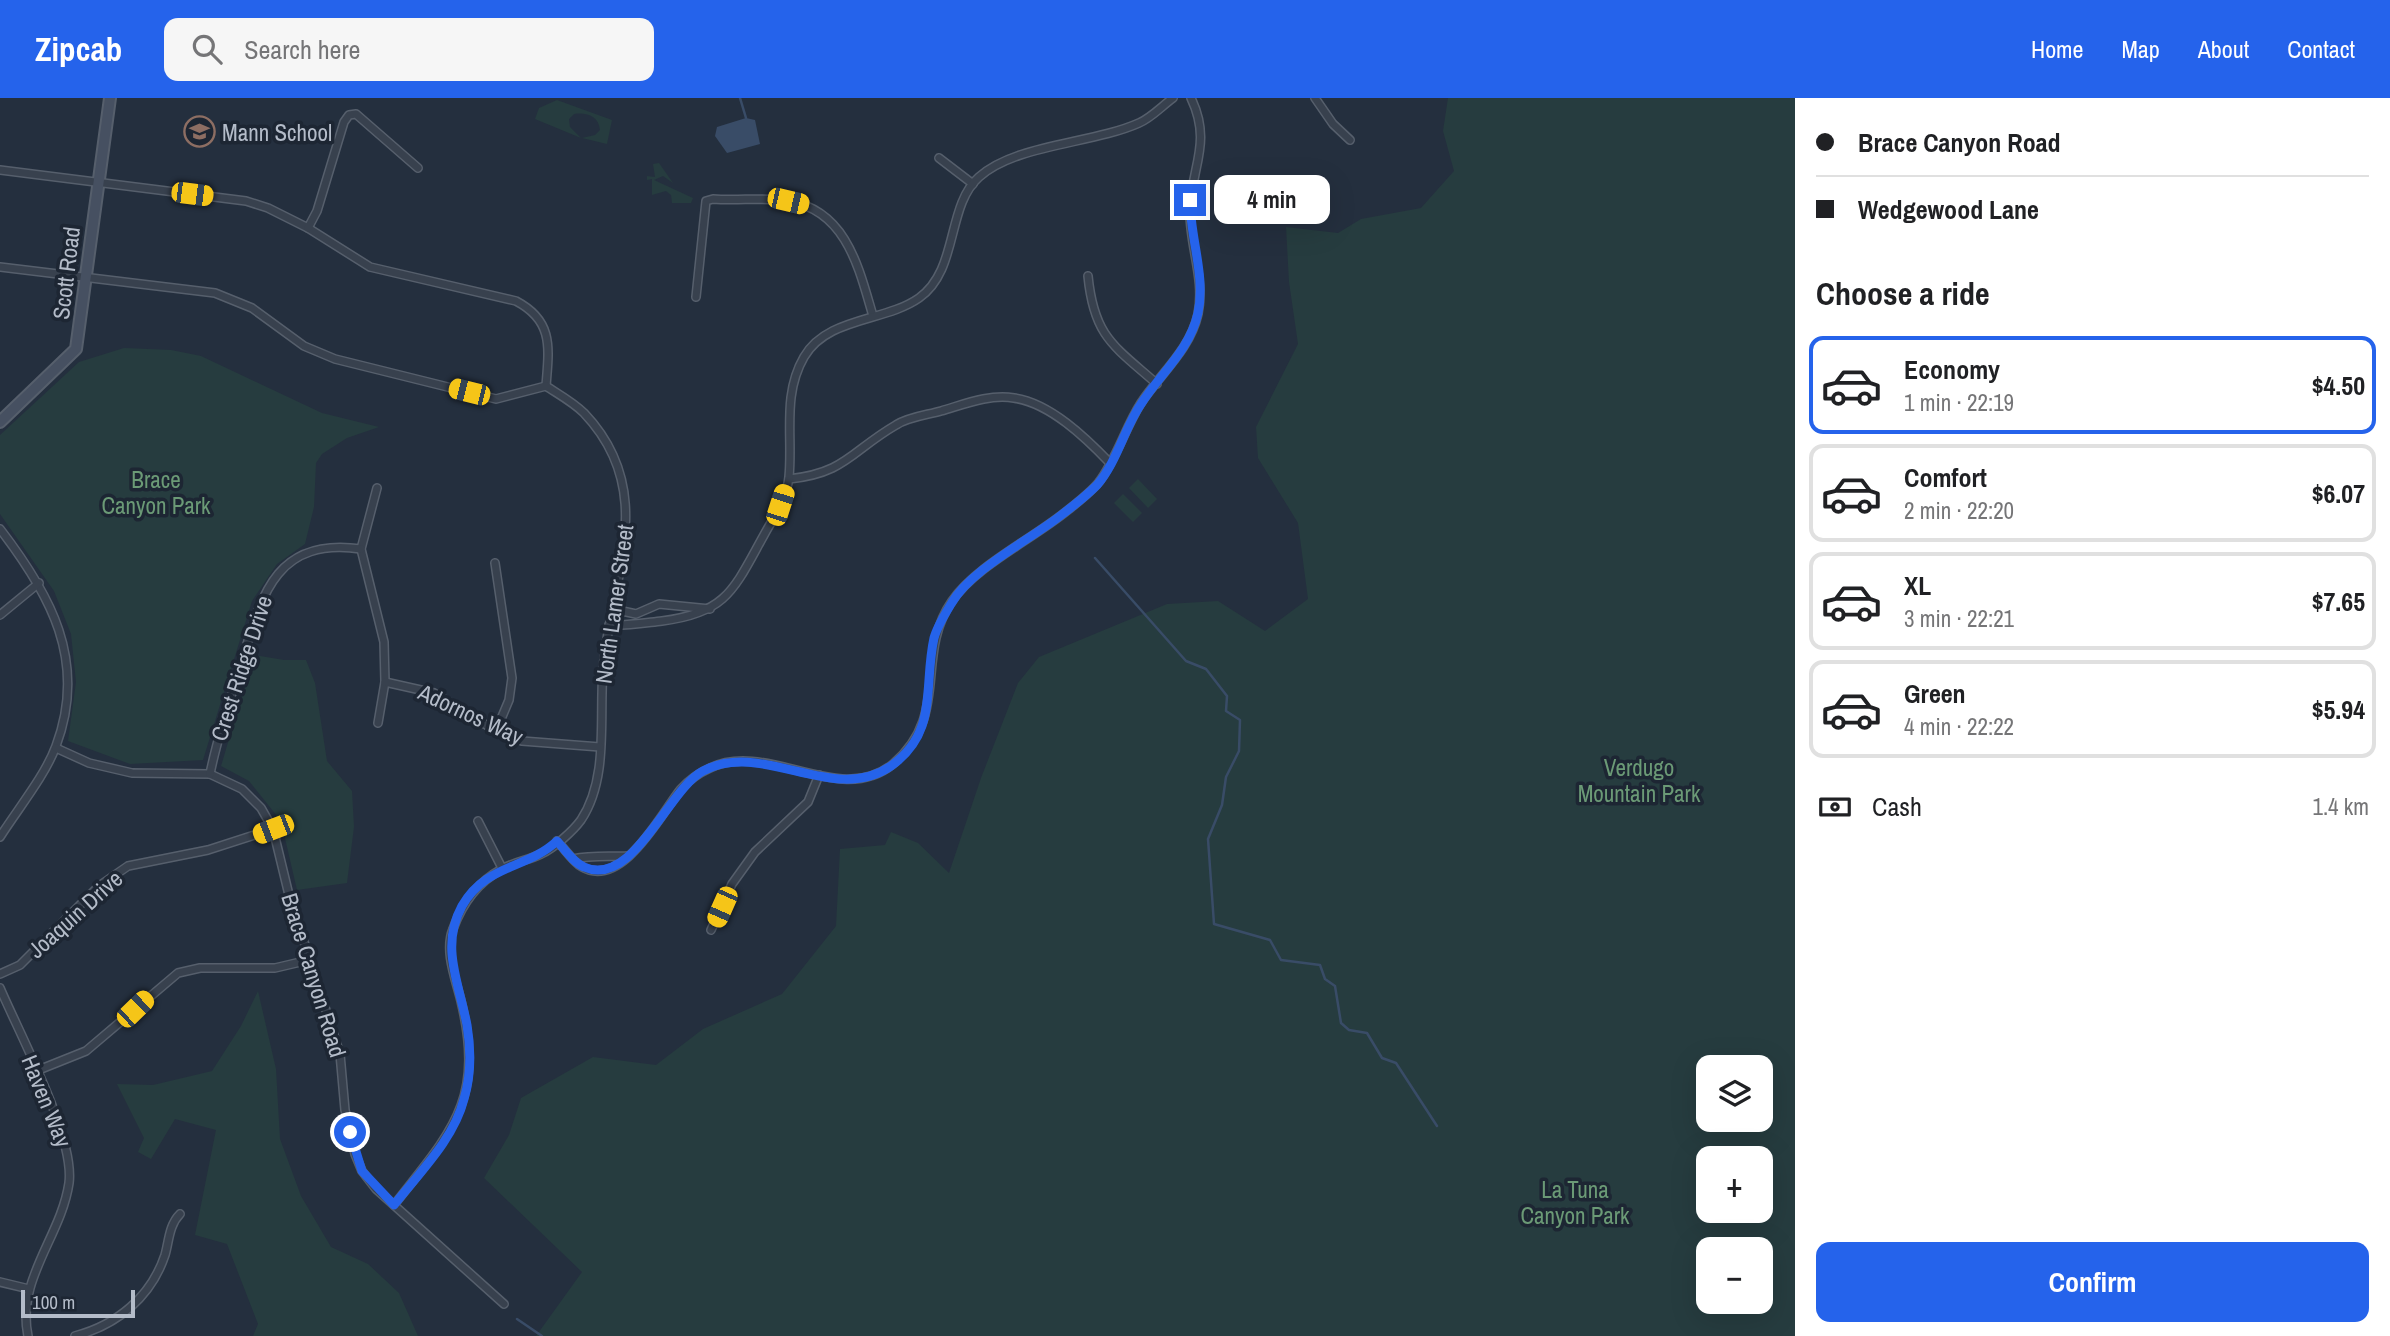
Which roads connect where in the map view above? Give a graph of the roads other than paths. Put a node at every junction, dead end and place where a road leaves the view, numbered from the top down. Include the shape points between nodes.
1 (110, 98) edge
2 (1173, 98) edge
3 (1191, 98) edge
4 (1315, 98) edge
5 (1350, 140) dead end
6 (939, 158) dead end
7 (418, 168) dead end
8 (0, 170) edge
9 (99, 183) junction
10 (973, 184) junction
11 (308, 228) junction
12 (0, 267) edge
13 (1088, 276) dead end
14 (87, 278) junction
15 (696, 297) dead end
16 (873, 316) junction
17 (1157, 384) junction
18 (545, 386) junction
19 (0, 422) edge
20 (1110, 463) junction
21 (789, 479) junction
22 (377, 488) dead end
23 (0, 528) edge
24 (361, 550) junction
25 (495, 563) dead end
26 (39, 583) junction
27 (613, 609) junction
28 (712, 609) junction
29 (0, 615) edge
30 (609, 625) junction
31 (385, 682) junction
32 (378, 723) dead end
33 (495, 731) junction
34 (600, 747) junction
35 (56, 748) junction
36 (210, 774) junction
37 (819, 775) junction
38 (478, 821) dead end
39 (273, 829) junction
40 (0, 837) edge
41 (557, 841) junction
42 (628, 856) junction
43 (573, 859) junction
44 (502, 868) junction
45 (711, 930) dead end
46 (309, 960) junction
47 (0, 974) edge
48 (0, 988) edge
49 (36, 1072) junction
50 (394, 1205) junction
51 (180, 1214) dead end
52 (0, 1282) edge
53 (29, 1289) junction
54 (504, 1304) dead end
55 (28, 1336) edge
56 (75, 1336) edge

1 - 9 street, Scott Road
2 - 10 street via 1141,123 1014,157 993,166
3 - 17 street via 1203,136 1190,209 1201,292 1192,332
4 - 5 street
6 - 10 street
7 - 11 street via 356,114 349,115
8 - 9 street
9 - 11 street via 246,201
9 - 14 street, Scott Road
10 - 16 street via 939,276 920,298
11 - 18 street via 370,267 527,307 536,313 548,342
12 - 14 street
13 - 17 street via 1098,326 1110,343
14 - 18 street via 215,293 252,308 304,346 335,359 496,399
14 - 19 street, Scott Road via 76,349
15 - 16 street via 705,204 713,199 781,200 820,213 848,241
16 - 21 street via 829,333 804,355 792,384 788,413
17 - 20 street via 1141,403
18 - 27 street, North Lamer Street via 583,412 621,479 626,543
20 - 21 street via 1046,410 1016,398 983,398 898,424 845,463 818,476
20 - 37 street via 1098,484 1024,544 981,570 952,601 934,637 927,715 914,744 890,766 859,780
21 - 28 street via 756,549 726,597
22 - 24 street
23 - 26 street
24 - 31 street via 384,642
24 - 36 street, Crest Ridge Drive via 316,549 293,559 275,575 261,596
25 - 33 street via 512,678 509,701
26 - 29 street
26 - 35 street via 54,611 67,662 65,717
27 - 28 street via 636,614 659,604
27 - 30 street, North Lamer Street
28 - 30 street via 686,618
30 - 34 street, North Lamer Street
31 - 32 street
31 - 33 street, Adornos Way via 434,693
33 - 34 street, Adornos Way via 548,745
34 - 41 street, North Lamer Street via 595,790 587,810
35 - 36 street, Brace Canyon Road via 89,763 132,773
35 - 40 street
36 - 39 street, Brace Canyon Road via 242,789
37 - 42 street via 751,760 723,761 700,772 681,789 654,830
37 - 45 street via 808,802 755,852 732,884
38 - 44 street
39 - 46 street, Brace Canyon Road
39 - 47 street, Joaquin Drive via 208,850 128,866 99,886 20,965
41 - 43 street
41 - 44 street, North Lamer Street via 544,853
42 - 43 street
42 - 43 street via 598,871
44 - 50 street, North Lamer Street via 463,905 451,932 451,957 470,1049 464,1099 454,1128
46 - 49 street via 275,968 200,968 178,973 86,1051
46 - 50 street, Brace Canyon Road via 340,1054 355,1154 362,1171
48 - 49 street, Haven Way
49 - 53 street, Haven Way via 64,1137 70,1173 66,1197
50 - 54 street, Brace Canyon Road
51 - 56 street via 157,1275 142,1297 113,1321
52 - 53 street
53 - 55 street, Haven Way

